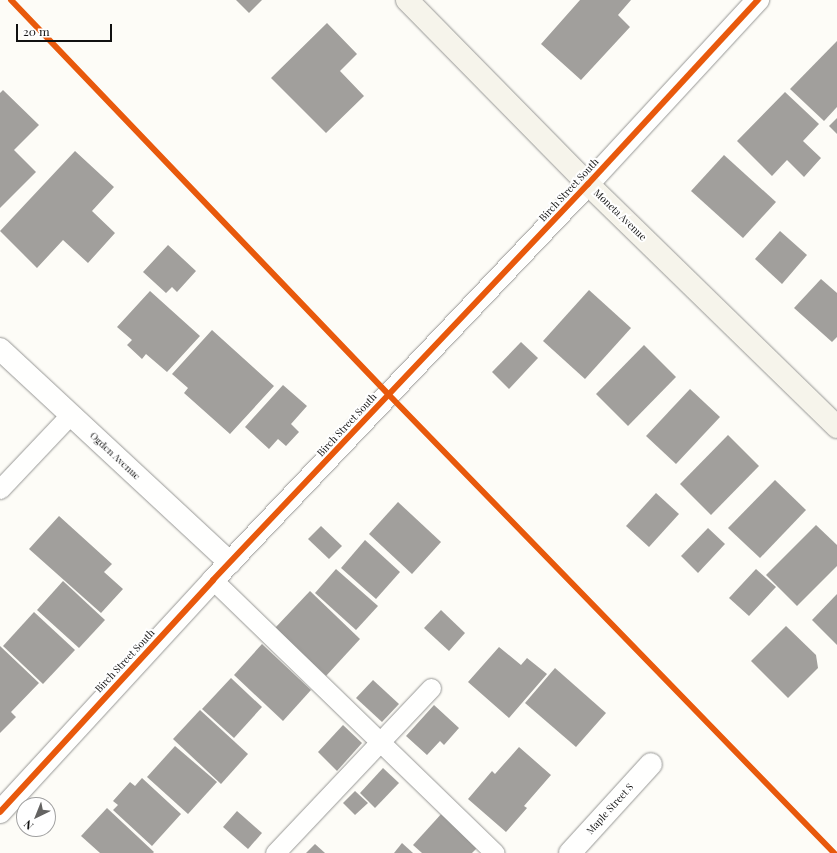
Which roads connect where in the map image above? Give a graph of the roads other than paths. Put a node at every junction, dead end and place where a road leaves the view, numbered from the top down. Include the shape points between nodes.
1 (407, 0) edge
2 (758, 0) edge
3 (588, 184) junction
4 (0, 349) edge
5 (70, 414) junction
6 (837, 427) edge
7 (0, 489) edge
8 (230, 563) junction
9 (214, 580) junction
10 (431, 688) dead end
11 (380, 742) junction
12 (650, 764) dead end
13 (0, 812) edge
14 (275, 853) edge
15 (495, 853) edge
16 (570, 853) edge

1 - 3 street, Moneta Avenue
2 - 3 street, Birch Street South
3 - 6 street, Moneta Avenue
3 - 8 street, Birch Street South
4 - 5 street, Ogden Avenue
5 - 7 lane
5 - 8 street, Ogden Avenue
8 - 9 street, Birch Street South
9 - 11 lane
9 - 13 street, Birch Street South
10 - 11 lane
11 - 14 lane
11 - 15 lane
12 - 16 street, Maple Street S

